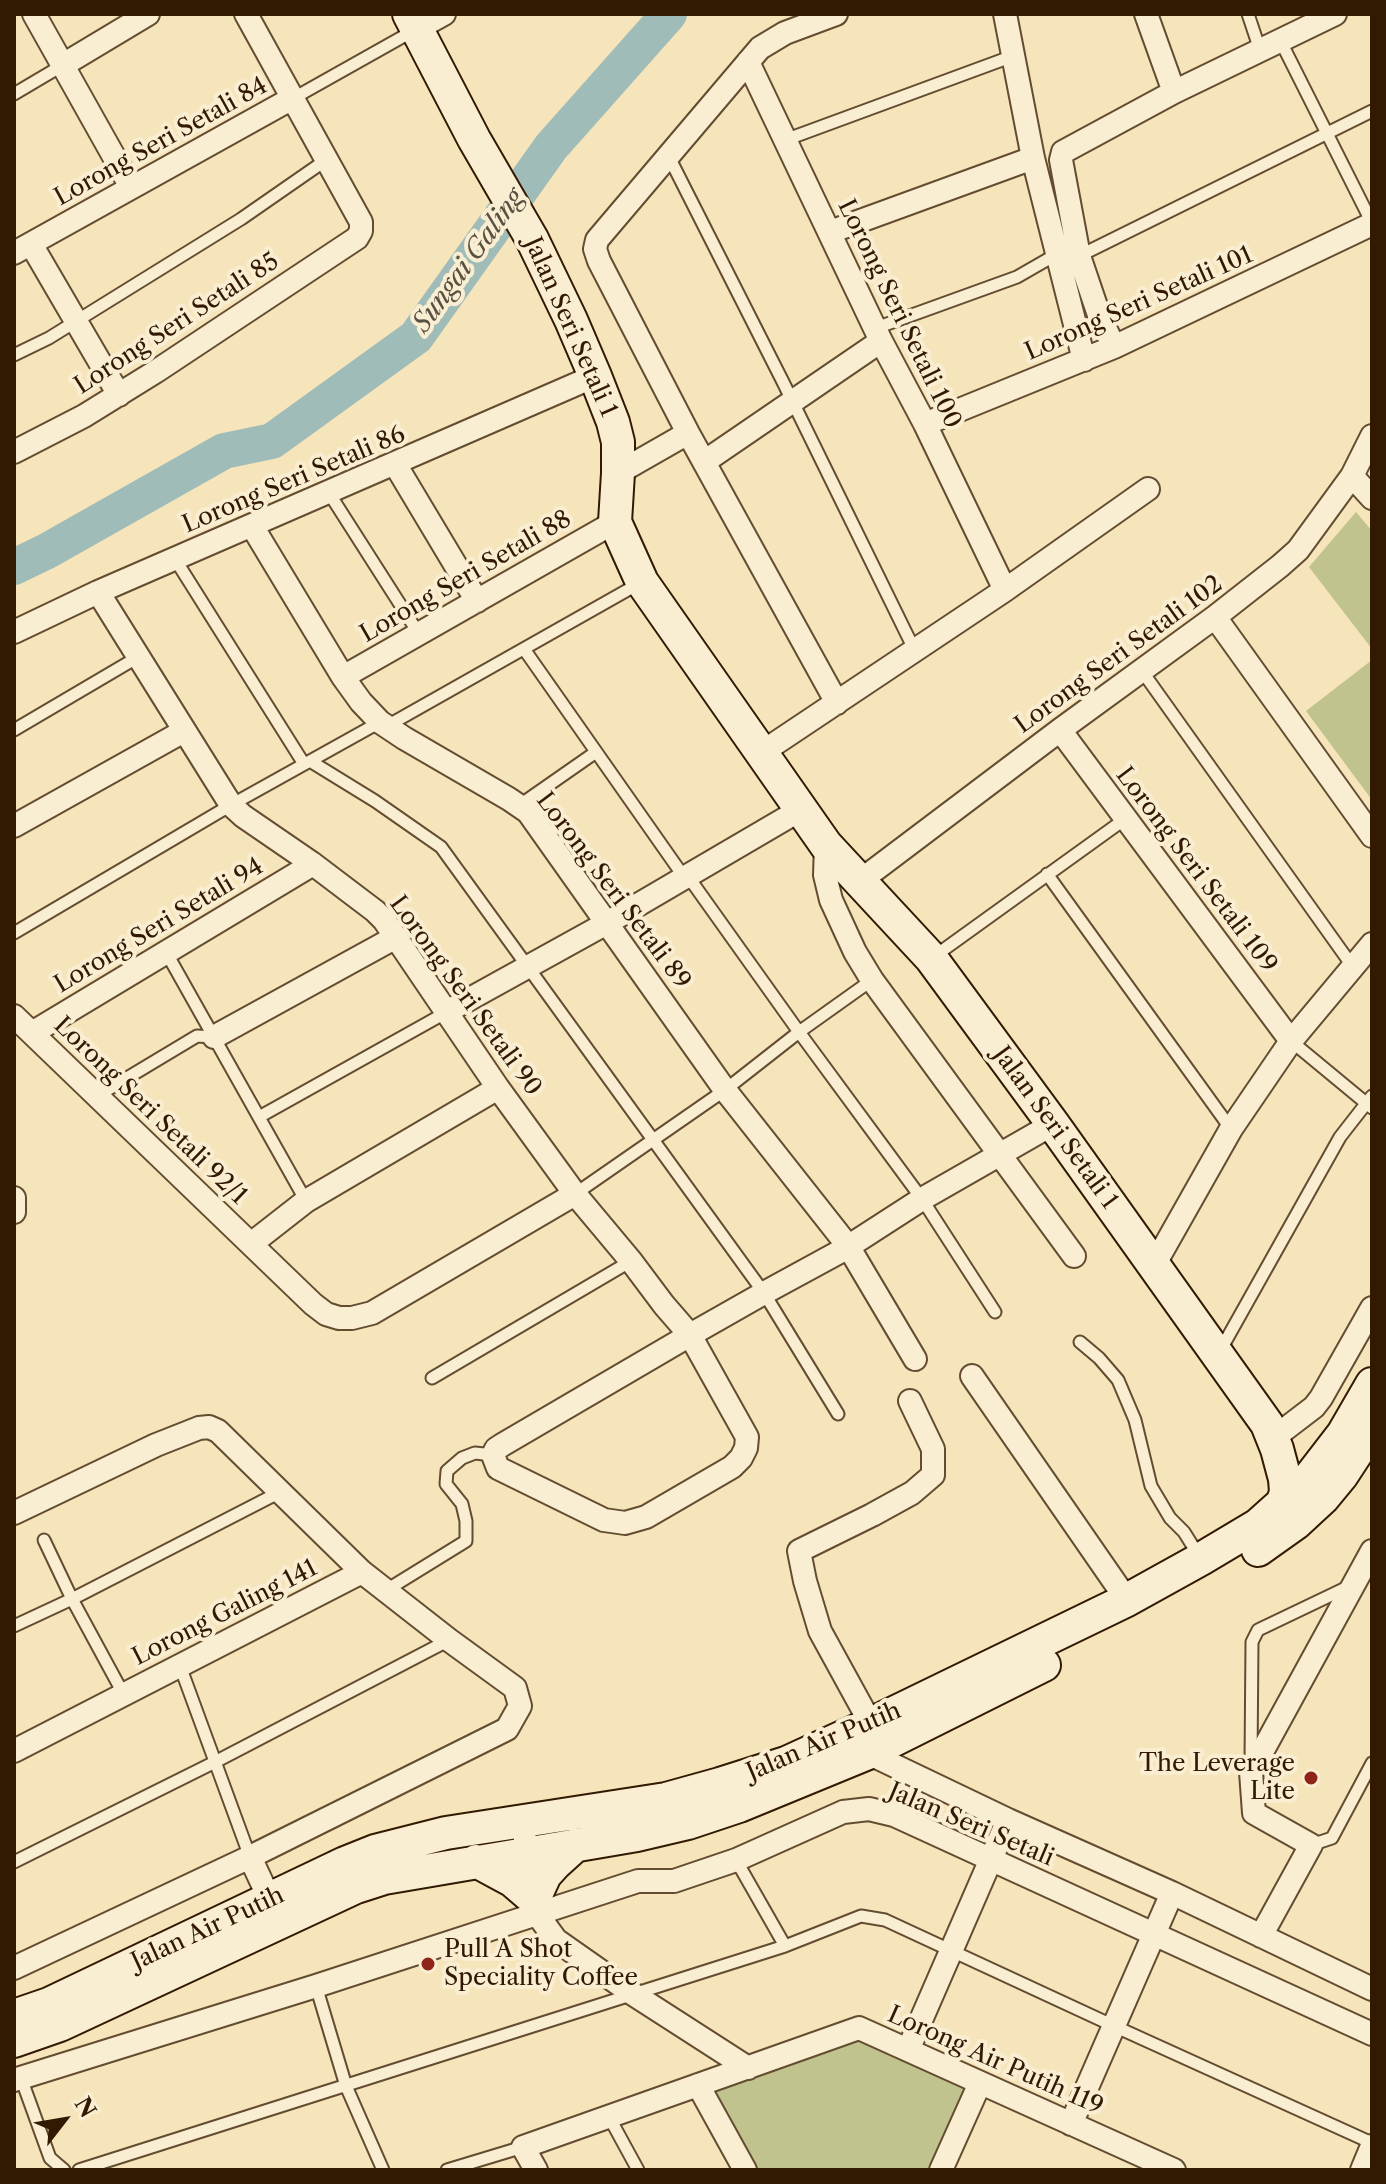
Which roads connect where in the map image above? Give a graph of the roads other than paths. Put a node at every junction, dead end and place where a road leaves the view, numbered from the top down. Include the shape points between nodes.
1 (34, 14) edge
2 (148, 14) edge
3 (246, 14) edge
4 (836, 14) edge
5 (1005, 14) edge
6 (1146, 14) edge
7 (1248, 14) edge
8 (1335, 14) edge
9 (423, 19) edge
10 (1270, 45) junction
11 (1013, 56) junction
12 (748, 62) junction
13 (63, 65) junction
14 (1174, 92) junction
15 (14, 94) edge
16 (291, 99) junction
17 (1372, 111) edge
18 (1327, 133) junction
19 (785, 140) junction
20 (669, 157) junction
21 (1033, 158) junction
22 (326, 160) junction
23 (131, 187) junction
24 (1372, 224) edge
25 (830, 232) junction
26 (22, 248) edge
27 (1068, 255) junction
28 (76, 321) junction
29 (878, 335) junction
30 (1114, 347) junction
31 (14, 355) edge
32 (1084, 360) junction
33 (595, 376) junction
34 (119, 395) junction
35 (792, 401) junction
36 (925, 424) junction
37 (688, 433) junction
38 (1372, 436) edge
39 (14, 452) edge
40 (704, 462) junction
41 (395, 464) junction
42 (618, 473) junction
43 (1352, 476) junction
44 (1148, 489) dead end
45 (329, 493) junction
46 (1372, 498) edge
47 (615, 522) junction
48 (252, 526) junction
49 (175, 559) junction
50 (642, 582) junction
51 (1005, 590) junction
52 (98, 592) junction
53 (477, 601) junction
54 (1215, 617) junction
55 (14, 632) edge
56 (419, 634) junction
57 (524, 649) junction
58 (914, 649) junction
59 (138, 657) junction
60 (1142, 671) junction
61 (343, 677) junction
62 (837, 703) junction
63 (383, 724) junction
64 (14, 730) edge
65 (1060, 730) junction
66 (184, 731) junction
67 (596, 752) junction
68 (761, 753) junction
69 (307, 762) junction
70 (231, 805) junction
71 (520, 805) junction
72 (800, 810) junction
73 (1125, 819) junction
74 (14, 826) edge
75 (1372, 836) edge
76 (826, 845) junction
77 (313, 864) junction
78 (1047, 874) junction
79 (686, 876) junction
80 (860, 881) junction
81 (607, 923) junction
82 (14, 933) edge
83 (396, 937) junction
84 (1372, 944) edge
85 (166, 952) junction
86 (931, 958) junction
87 (527, 967) junction
88 (1353, 967) junction
89 (872, 980) junction
90 (448, 1011) junction
91 (14, 1016) edge
92 (799, 1032) junction
93 (32, 1033) junction
94 (214, 1037) junction
95 (1291, 1041) junction
96 (498, 1088) junction
97 (725, 1090) junction
98 (97, 1096) junction
99 (1370, 1102) edge
100 (259, 1117) junction
101 (1053, 1124) junction
102 (1231, 1129) junction
103 (652, 1142) junction
104 (1000, 1156) junction
105 (575, 1194) junction
106 (14, 1198) edge
107 (922, 1199) junction
108 (306, 1201) junction
109 (14, 1212) edge
110 (251, 1244) junction
111 (848, 1246) junction
112 (1074, 1256) dead end
113 (631, 1261) junction
114 (1153, 1267) junction
115 (764, 1293) junction
116 (1372, 1308) edge
117 (995, 1312) dead end
118 (690, 1335) junction
119 (1080, 1342) dead end
120 (1218, 1355) junction
121 (915, 1359) dead end
122 (972, 1376) dead end
123 (432, 1378) dead end
124 (1372, 1384) edge
125 (910, 1401) dead end
126 (838, 1414) dead end
127 (1273, 1428) junction
128 (1372, 1429) edge
129 (493, 1455) junction
130 (1351, 1457) edge
131 (280, 1492) junction
132 (1282, 1505) junction
133 (14, 1513) edge
134 (44, 1540) dead end
135 (1372, 1551) edge
136 (1201, 1559) junction
137 (362, 1572) junction
138 (1354, 1584) junction
139 (385, 1591) junction
140 (72, 1599) junction
141 (1127, 1600) junction
142 (14, 1626) edge
143 (449, 1640) junction
144 (180, 1666) junction
145 (124, 1695) junction
146 (870, 1738) junction
147 (14, 1751) edge
148 (215, 1762) junction
149 (1372, 1763) edge
150 (1251, 1772) junction
151 (1008, 1820) junction
152 (523, 1821) junction
153 (576, 1845) junction
154 (1311, 1845) junction
155 (526, 1853) junction
156 (250, 1857) junction
157 (736, 1860) junction
158 (991, 1860) junction
159 (476, 1861) junction
160 (14, 1862) edge
161 (1172, 1893) junction
162 (270, 1900) junction
163 (535, 1907) junction
164 (1154, 1934) junction
165 (1261, 1936) junction
166 (785, 1946) junction
167 (952, 1950) junction
168 (14, 1968) edge
169 (316, 1986) junction
170 (1372, 1989) edge
171 (633, 1994) junction
172 (14, 2016) edge
173 (1114, 2026) junction
174 (1372, 2034) edge
175 (14, 2041) edge
176 (908, 2050) junction
177 (748, 2068) junction
178 (18, 2079) edge
179 (980, 2083) junction
180 (698, 2085) junction
181 (346, 2086) junction
182 (608, 2115) junction
183 (1071, 2124) junction
184 (1372, 2144) edge
185 (523, 2147) junction
186 (1139, 2163) edge
187 (64, 2170) edge
188 (79, 2170) edge
189 (383, 2170) edge
190 (447, 2170) edge
191 (536, 2170) edge
192 (638, 2170) edge
193 (745, 2170) edge
194 (941, 2170) edge
195 (1174, 2170) edge
196 (1362, 2170) edge

1 - 13 street
2 - 13 street
3 - 16 street
4 - 12 street via 772,40
5 - 11 street
6 - 14 street
7 - 10 lane
8 - 10 street
9 - 16 lane
9 - 33 street, Jalan Seri Setali 1 via 474,139 532,239
10 - 14 street
10 - 18 lane
11 - 19 lane
11 - 21 street
12 - 19 street, Lorong Seri Setali 100
12 - 20 street
13 - 15 lane
13 - 23 street
14 - 27 street via 1063,152
16 - 22 street
16 - 23 street, Lorong Seri Setali 84
17 - 18 lane
18 - 24 lane
18 - 27 lane
19 - 25 street, Lorong Seri Setali 100
20 - 35 lane
20 - 37 street via 597,240 595,249
21 - 25 street
21 - 27 street
22 - 28 lane
22 - 34 street, Lorong Seri Setali 85 via 361,222 357,238
23 - 26 street, Lorong Seri Setali 84
24 - 30 street, Lorong Seri Setali 101
25 - 29 street, Lorong Seri Setali 100
26 - 28 street
27 - 29 lane
27 - 30 street
27 - 32 street
28 - 31 lane
28 - 34 street
29 - 35 street
29 - 36 street, Lorong Seri Setali 100
30 - 32 street, Lorong Seri Setali 101
32 - 36 street, Lorong Seri Setali 101
33 - 41 street, Lorong Seri Setali 86
33 - 42 street, Jalan Seri Setali 1 via 618,442
34 - 39 street, Lorong Seri Setali 85
35 - 40 street
35 - 58 lane
36 - 51 street, Lorong Seri Setali 100
37 - 40 street
37 - 42 street
38 - 43 street, Lorong Seri Setali 102
40 - 62 street
41 - 45 street, Lorong Seri Setali 86
41 - 53 street
42 - 47 street, Jalan Seri Setali 1
43 - 46 street
43 - 54 street, Lorong Seri Setali 102 via 1298,550
44 - 51 street
45 - 48 street, Lorong Seri Setali 86
45 - 56 lane
47 - 50 street, Jalan Seri Setali 1
47 - 53 street, Lorong Seri Setali 88
48 - 49 street, Lorong Seri Setali 86
48 - 61 street, Lorong Seri Setali 89
49 - 52 street, Lorong Seri Setali 86
49 - 69 lane
50 - 57 lane
50 - 68 street, Jalan Seri Setali 1
51 - 58 street
52 - 55 street, Lorong Seri Setali 86
52 - 59 street, Lorong Seri Setali 90
53 - 56 street, Lorong Seri Setali 88
54 - 60 street, Lorong Seri Setali 102
54 - 75 street
56 - 61 street, Lorong Seri Setali 88
57 - 63 lane
57 - 67 lane
58 - 62 street
59 - 64 lane
59 - 66 street, Lorong Seri Setali 90
60 - 65 street, Lorong Seri Setali 102
60 - 88 lane
61 - 63 street, Lorong Seri Setali 89
62 - 68 street
63 - 69 lane
63 - 71 street, Lorong Seri Setali 89
65 - 73 street, Lorong Seri Setali 109
65 - 80 street, Lorong Seri Setali 102
66 - 70 street, Lorong Seri Setali 90
66 - 74 street
67 - 71 lane
67 - 79 lane
68 - 72 street, Jalan Seri Setali 1
69 - 70 lane
69 - 87 lane via 441,847
70 - 77 street, Lorong Seri Setali 90
70 - 82 lane
71 - 81 street, Lorong Seri Setali 89
72 - 76 street, Jalan Seri Setali 1
72 - 79 street
73 - 78 lane
73 - 95 street, Lorong Seri Setali 109
76 - 80 street, Jalan Seri Setali 1
76 - 89 street via 831,900
77 - 83 street, Lorong Seri Setali 90 via 375,911
77 - 85 street, Lorong Seri Setali 94
78 - 86 lane
78 - 102 lane
79 - 81 street
79 - 92 lane
80 - 86 street, Jalan Seri Setali 1
81 - 87 street
81 - 97 street, Lorong Seri Setali 89
83 - 90 street, Lorong Seri Setali 90
83 - 94 street
84 - 88 street
85 - 93 street, Lorong Seri Setali 94
85 - 94 lane
86 - 101 street, Jalan Seri Setali 1
87 - 90 street
87 - 103 lane
88 - 95 street
89 - 92 lane
89 - 104 street
90 - 96 street, Lorong Seri Setali 90
90 - 100 lane
91 - 93 street, Lorong Seri Setali 92/1
92 - 97 lane
92 - 107 lane
93 - 98 street, Lorong Seri Setali 92/1
94 - 98 lane via 197,1036
94 - 100 lane
95 - 99 lane
95 - 102 street
96 - 105 street, Lorong Seri Setali 90
96 - 108 street
97 - 103 lane
97 - 111 street, Lorong Seri Setali 89
98 - 110 street, Lorong Seri Setali 92/1
99 - 120 lane via 1340,1137
100 - 108 lane
101 - 104 street
101 - 114 street, Jalan Seri Setali 1
102 - 114 street
103 - 105 lane
103 - 115 lane
104 - 107 street
104 - 112 street
105 - 110 street, Lorong Seri Setali 92/1 via 372,1313 352,1318 326,1314
105 - 113 street, Lorong Seri Setali 90
106 - 109 street
107 - 111 street
107 - 117 lane
108 - 110 street
111 - 115 street
111 - 121 street, Lorong Seri Setali 89
113 - 118 street, Lorong Seri Setali 90
113 - 123 lane
114 - 120 street, Jalan Seri Setali 1
115 - 118 street
115 - 126 lane
116 - 127 street via 1314,1407
118 - 129 street
118 - 129 street, Lorong Seri Setali 90 via 747,1437 746,1448 732,1467 646,1517 625,1523 604,1520 498,1468
119 - 136 lane via 1118,1380 1135,1420 1151,1486
120 - 127 street, Jalan Seri Setali 1
122 - 141 street
124 - 130 street, Jalan Air Putih
125 - 146 street via 933,1449 933,1475 886,1508 799,1551 820,1631
127 - 130 street, Jalan Seri Setali 1 via 1303,1449
127 - 132 street, Jalan Seri Setali 1 via 1285,1479
128 - 130 street, Jalan Air Putih
129 - 139 lane via 475,1453 447,1471 446,1484 462,1504 466,1541
130 - 132 street, Jalan Air Putih via 1306,1482
130 - 146 street, Jalan Air Putih via 1323,1498 1243,1560 1137,1618
131 - 133 street via 209,1427 156,1445
131 - 137 street
131 - 140 lane
132 - 136 street, Jalan Air Putih
134 - 140 lane
135 - 138 street
136 - 141 street, Jalan Air Putih
137 - 139 street
137 - 144 street, Lorong Galing 141
138 - 150 street
138 - 150 lane via 1258,1630 1252,1642
139 - 143 street
140 - 142 lane
140 - 145 lane
141 - 146 street, Jalan Air Putih
143 - 148 lane
143 - 156 street via 515,1688 520,1706 507,1729
144 - 145 street, Lorong Galing 141
144 - 148 lane
145 - 147 street, Lorong Galing 141
146 - 151 street
146 - 152 street, Jalan Air Putih via 666,1799
146 - 153 street, Jalan Air Putih via 727,1811
148 - 156 lane
148 - 160 lane
149 - 154 lane via 1332,1838
150 - 154 street via 1254,1813
151 - 158 street
151 - 161 street
152 - 155 street
152 - 162 street, Jalan Air Putih via 375,1851
153 - 155 street, Jalan Air Putih
153 - 163 street via 545,1875
154 - 165 street
155 - 159 street, Jalan Air Putih
155 - 163 street
156 - 162 street
156 - 168 street
157 - 158 street, Jalan Seri Setali via 843,1812 869,1809 894,1815
157 - 163 street, Jalan Seri Setali via 674,1881 638,1881
157 - 166 lane
158 - 164 street, Jalan Seri Setali
158 - 167 street
159 - 163 street via 513,1881
159 - 175 street, Jalan Air Putih via 356,1887 60,2025
161 - 164 street
161 - 165 street
162 - 172 street, Jalan Air Putih
163 - 169 street, Jalan Seri Setali
163 - 171 street via 556,1940
164 - 173 street
164 - 174 street, Jalan Seri Setali
165 - 170 street
166 - 167 lane via 861,1916 885,1920
166 - 171 lane
167 - 173 lane
167 - 176 street
169 - 178 street, Jalan Seri Setali
169 - 181 lane
171 - 177 street
171 - 181 lane
173 - 183 street
173 - 184 lane
176 - 177 street, Lorong Air Putih 119 via 859,2028
176 - 179 street, Lorong Air Putih 119
177 - 180 street, Lorong Air Putih 119
178 - 187 lane via 50,2158
179 - 183 street, Lorong Air Putih 119
179 - 194 street
180 - 182 street, Lorong Air Putih 119
180 - 193 street
181 - 188 lane
181 - 189 lane
182 - 185 street, Lorong Air Putih 119
182 - 192 lane
183 - 186 street, Lorong Air Putih 119
184 - 196 street
185 - 190 lane
185 - 191 street
186 - 195 street, Lorong Air Putih 119

